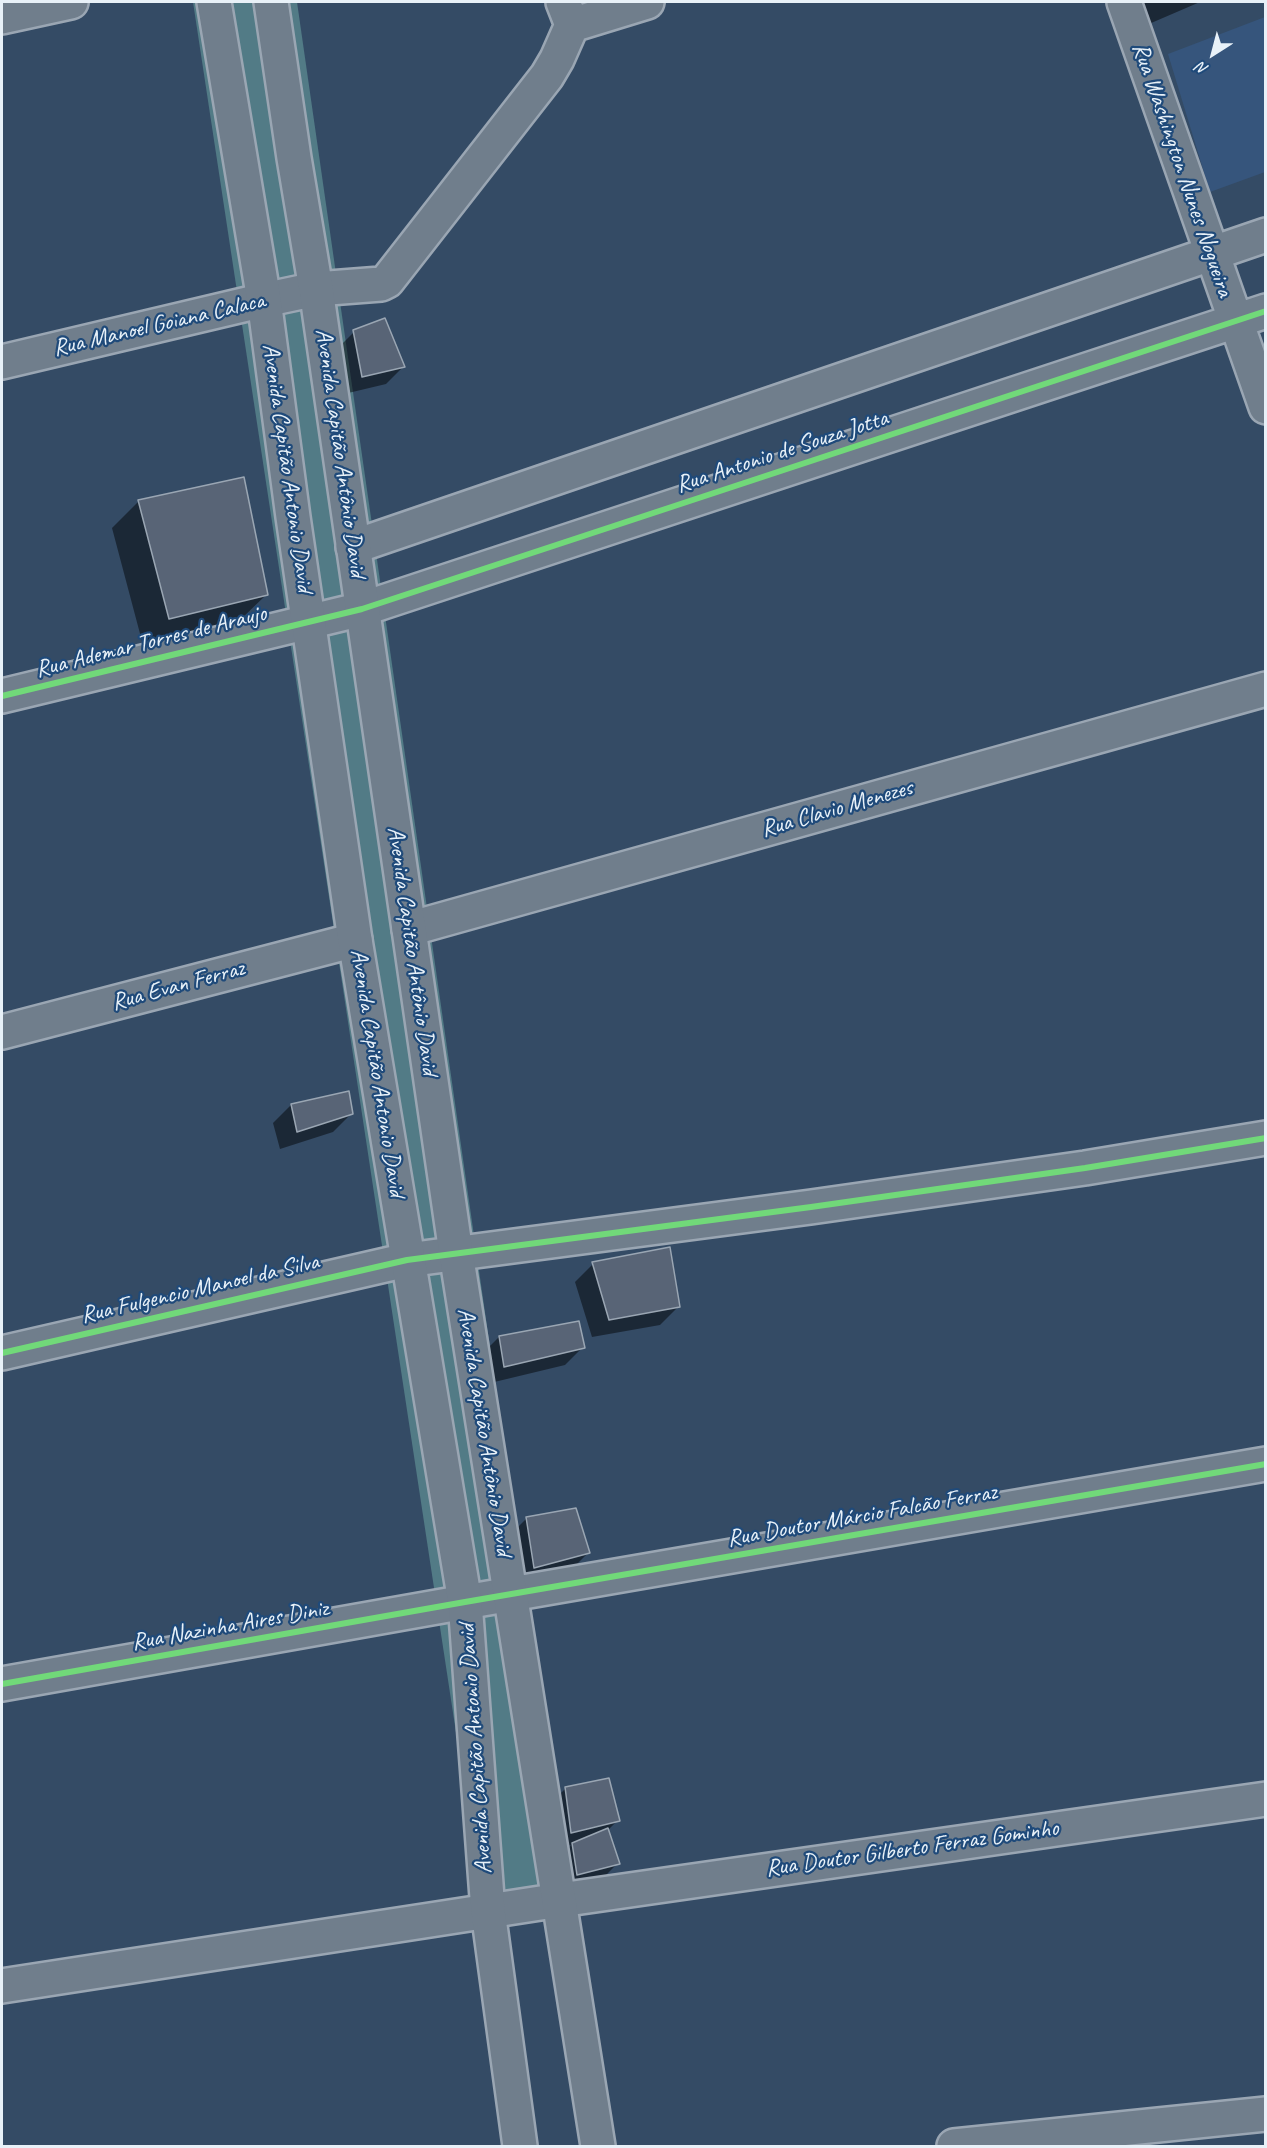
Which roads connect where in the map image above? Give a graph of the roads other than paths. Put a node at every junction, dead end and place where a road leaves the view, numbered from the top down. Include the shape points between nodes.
1 (71, 2) edge
2 (214, 2) edge
3 (271, 2) edge
4 (647, 2) edge
5 (1124, 2) edge
6 (567, 13) edge
7 (2, 17) edge
8 (1266, 235) edge
9 (1212, 254) junction
10 (316, 290) junction
11 (264, 300) junction
12 (1266, 312) edge
13 (1234, 322) junction
14 (2, 362) edge
15 (1266, 407) edge
16 (353, 546) junction
17 (362, 609) junction
18 (308, 622) junction
19 (1266, 689) edge
20 (2, 696) edge
21 (409, 928) junction
22 (356, 940) junction
23 (2, 1032) edge
24 (1266, 1138) edge
25 (456, 1253) junction
26 (407, 1260) junction
27 (2, 1353) edge
28 (1266, 1464) edge
29 (510, 1595) junction
30 (465, 1602) junction
31 (2, 1684) edge
32 (1266, 1799) edge
33 (560, 1900) junction
34 (488, 1911) junction
35 (2, 1986) edge
36 (1266, 2114) edge
37 (520, 2146) edge
38 (598, 2146) edge
39 (954, 2146) edge

1 - 7 street
2 - 11 street, Avenida Capitão Antonio David
3 - 10 street, Avenida Capitão Antônio David
4 - 6 street
5 - 9 street, Rua Washington Nunes Nogueira
6 - 10 street, Rua Manoel Goiana Calaca via 557,59 547,76 387,281
8 - 9 street, Rua Antonio de Souza Jotta
9 - 13 street, Rua Washington Nunes Nogueira
9 - 16 street, Rua Antonio de Souza Jotta
10 - 11 street, Rua Manoel Goiana Calaca
10 - 16 street, Avenida Capitão Antônio David
11 - 14 street, Rua Manoel Goiana Calaca
11 - 18 street, Avenida Capitão Antonio David
12 - 13 street, Rua Antonio de Souza Jotta
13 - 15 street, Rua Washington Nunes Nogueira
13 - 17 street, Rua Antonio de Souza Jotta
16 - 17 street, Avenida Capitão Antônio David
17 - 18 street, Rua Antonio de Souza Jotta
17 - 21 street, Avenida Capitão Antônio David
18 - 20 street, Rua Ademar Torres de Araujo
18 - 22 street, Avenida Capitão Antonio David
19 - 21 street, Rua Clavio Menezes
21 - 25 street, Avenida Capitão Antônio David
22 - 23 street, Rua Evan Ferraz
22 - 26 street, Avenida Capitão Antonio David
24 - 25 street, Rua Fulgencio Manoel da Silva via 834,1204
25 - 26 street, Rua Fulgencio Manoel da Silva
25 - 29 street, Avenida Capitão Antônio David
26 - 27 street, Rua Fulgencio Manoel da Silva
26 - 30 street, Avenida Capitão Antonio David
28 - 29 street, Rua Doutor Márcio Falcão Ferraz
29 - 30 street, Rua Doutor Márcio Falcão Ferraz
29 - 33 street, Avenida Capitão Antônio David
30 - 31 street, Rua Nazinha Aires Diniz
30 - 34 street, Avenida Capitão Antonio David
32 - 33 street, Rua Doutor Gilberto Ferraz Gominho
33 - 34 street, Rua Doutor Gilberto Ferraz Gominho
33 - 38 street
34 - 35 street, Rua Doutor Gilberto Ferraz Gominho
34 - 37 street, Avenida Capitão Antonio David
36 - 39 street

